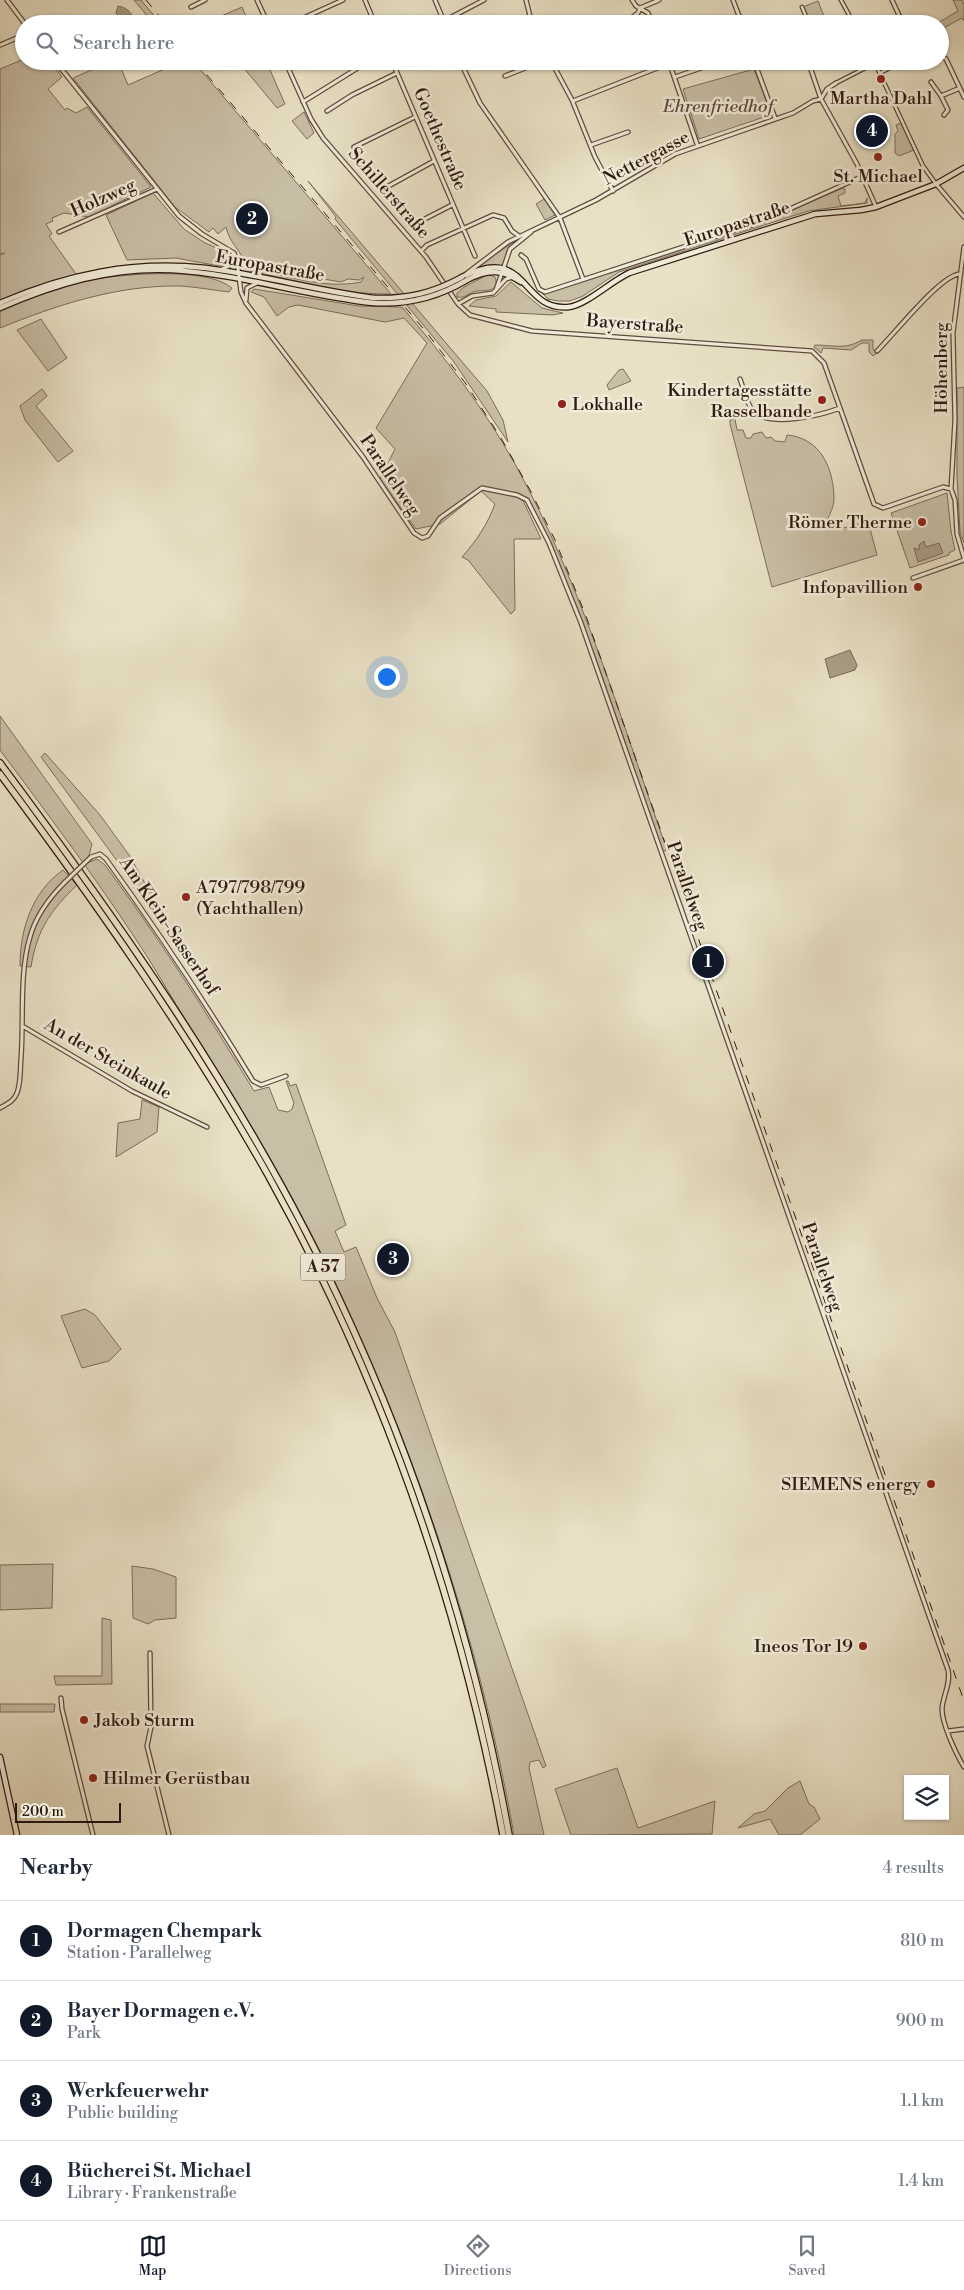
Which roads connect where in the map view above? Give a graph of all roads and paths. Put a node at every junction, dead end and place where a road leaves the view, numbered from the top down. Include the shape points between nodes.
1 (7, 0) edge
2 (205, 0) edge
3 (343, 0) edge
4 (365, 0) edge
5 (435, 0) edge
6 (484, 0) edge
7 (526, 0) edge
8 (632, 0) edge
9 (659, 0) edge
10 (733, 0) edge
11 (841, 0) edge
12 (892, 0) edge
13 (259, 1) edge
14 (191, 7) dead end
15 (802, 7) dead end
16 (640, 8) junction
17 (18, 15) edge
18 (264, 15) edge
19 (310, 15) edge
20 (371, 15) edge
21 (442, 15) edge
22 (457, 15) edge
23 (530, 15) edge
24 (636, 15) edge
25 (649, 15) edge
26 (739, 15) edge
27 (805, 15) edge
28 (849, 15) edge
29 (899, 15) edge
30 (15, 39) edge
31 (0, 45) edge
32 (949, 65) edge
33 (62, 70) edge
34 (289, 70) edge
35 (355, 70) edge
36 (396, 70) edge
37 (464, 70) edge
38 (520, 70) edge
39 (556, 70) edge
40 (649, 70) edge
41 (672, 70) edge
42 (694, 70) edge
43 (757, 70) edge
44 (811, 70) edge
45 (860, 70) edge
46 (879, 70) edge
47 (886, 70) edge
48 (397, 73) junction
49 (880, 73) junction
50 (505, 76) dead end
51 (675, 76) junction
52 (931, 82) dead end
53 (836, 83) joint
54 (960, 88) junction
55 (941, 96) junction
56 (964, 97) edge
57 (821, 99) junction
58 (573, 101) junction
59 (303, 102) junction
60 (327, 110) dead end
61 (944, 115) dead end
62 (415, 117) junction
63 (775, 118) junction
64 (628, 132) dead end
65 (697, 144) junction
66 (591, 145) junction
67 (354, 147) dead end
68 (434, 161) junction
69 (964, 168) edge
70 (864, 176) junction
71 (936, 184) junction
72 (385, 188) dead end
73 (157, 189) junction
74 (613, 191) junction
75 (452, 204) junction
76 (876, 207) junction
77 (964, 217) edge
78 (560, 218) junction
79 (417, 223) dead end
80 (463, 228) junction
81 (536, 229) junction
82 (512, 231) junction
83 (60, 232) dead end
84 (520, 236) junction
85 (508, 242) junction
86 (964, 247) edge
87 (421, 251) junction
88 (234, 253) junction
89 (521, 254) dead end
90 (475, 256) dead end
91 (217, 270) junction
92 (503, 270) junction
93 (490, 271) junction
94 (238, 274) junction
95 (960, 274) junction
96 (462, 277) junction
97 (513, 277) junction
98 (583, 279) junction
99 (239, 280) junction
100 (499, 283) junction
101 (257, 284) junction
102 (527, 286) junction
103 (496, 290) junction
104 (374, 300) junction
105 (0, 303) edge
106 (246, 303) junction
107 (458, 304) junction
108 (0, 308) edge
109 (877, 351) dead end
110 (740, 379) dead end
111 (840, 408) junction
112 (951, 489) junction
113 (964, 559) edge
114 (913, 578) dead end
115 (0, 763) edge
116 (0, 774) edge
117 (24, 1027) junction
118 (286, 1076) dead end
119 (0, 1108) edge
120 (207, 1127) dead end
121 (150, 1653) dead end
122 (61, 1698) dead end
123 (964, 1729) edge
124 (948, 1731) junction
125 (0, 1757) edge
126 (964, 1767) edge
127 (17, 1835) edge
128 (93, 1835) edge
129 (169, 1835) edge
130 (503, 1835) edge
131 (509, 1835) edge

1 - 17 street
2 - 14 street
3 - 19 street
4 - 20 street
5 - 21 street
6 - 22 street
7 - 23 street
8 - 16 street
9 - 16 street
10 - 26 street
11 - 28 street
12 - 29 street
13 - 18 street
15 - 27 street
16 - 24 street
16 - 25 street
30 - 31 street
32 - 54 street
33 - 73 street
34 - 59 street, Schillerstraße
35 - 59 street
36 - 48 street, Goethestraße
37 - 78 street via 480,103
38 - 50 street
39 - 58 street
40 - 58 street
41 - 51 street
42 - 51 street
43 - 63 street
44 - 57 street
45 - 53 street, Nettergasse
46 - 49 street
47 - 49 street
48 - 60 street
48 - 62 street, Goethestraße
49 - 71 street via 923,166
51 - 65 street
52 - 55 street
53 - 57 street, Nettergasse
54 - 55 street
54 - 56 street
55 - 61 street via 948,110
57 - 63 street, Nettergasse via 794,113
57 - 70 street
58 - 66 street
59 - 87 street, Schillerstraße via 323,138
62 - 67 street
62 - 68 street, Goethestraße
63 - 65 street, Nettergasse
64 - 66 street
65 - 74 street, Nettergasse
66 - 74 street
68 - 72 street
68 - 75 street, Goethestraße
69 - 71 main road, Europastraße
70 - 76 street
70 - 98 street via 763,221
71 - 76 main road, Europastraße
71 - 77 street
73 - 83 street, Holzweg
73 - 88 street via 187,223
74 - 78 street, Nettergasse
75 - 79 street
75 - 80 street, Goethestraße
76 - 102 main road, Europastraße via 815,214 629,273 572,306 560,307 546,302
78 - 81 street, Nettergasse
78 - 98 street
80 - 82 street via 488,216 498,215 506,220
80 - 87 street
80 - 90 street, Goethestraße
81 - 84 street, Nettergasse
81 - 92 street, Nettergasse via 512,246
82 - 84 street
82 - 85 street
84 - 85 street, Nettergasse
85 - 96 street, Nettergasse
86 - 95 street, Höhenberg
87 - 107 street, Schillerstraße
88 - 91 street via 229,266
88 - 94 street, Parallelweg
89 - 98 street via 542,292
91 - 94 main road, Europastraße
91 - 105 main road, Europastraße via 163,265 115,268 66,278
92 - 93 main road, Europastraße
92 - 96 main road, Europastraße via 494,266 481,268
92 - 97 main road, Europastraße
92 - 100 street
92 - 102 main road, Europastraße via 517,275
93 - 100 street
93 - 104 main road, Europastraße, bridge via 425,299 402,303
94 - 99 street, Parallelweg
94 - 104 main road, Europastraße
95 - 109 street via 950,277 924,300
95 - 112 street, Höhenberg via 953,334 955,420
96 - 104 main road, Europastraße, bridge via 423,294
97 - 102 main road, Europastraße
97 - 103 street via 506,279
99 - 101 main road, Europastraße
99 - 106 street, Parallelweg
99 - 108 main road, Europastraße via 173,270 115,272 67,283
100 - 103 street
101 - 104 main road, Europastraße
101 - 106 street via 247,288
103 - 107 street via 472,296
106 - 124 street, Parallelweg via 363,457 410,529 418,536 428,536 440,518 485,487 527,500 549,543 574,603 948,1670 949,1682 942,1711
107 - 111 street, Bayerstraße via 474,317 532,331 812,351 824,363
110 - 111 street via 749,405 760,416 809,417
111 - 112 street via 872,501 877,507 883,508 942,487
112 - 113 street, Höhenberg
113 - 114 street
115 - 131 highway, A 57 via 91,887 205,1057 275,1175 336,1294 399,1440 440,1556 481,1699
116 - 130 highway, A 57 via 125,947 215,1085 269,1177 332,1298 392,1440 440,1576 477,1709
117 - 118 street, Am Klein-Sasserhof, bridge via 25,962 29,937 38,915 64,882 96,854 103,856 112,866 213,1014 253,1081 261,1085
117 - 119 street, Am Klein-Sasserhof via 18,1090 12,1101
117 - 120 street, An der Steinkaule via 132,1091
121 - 129 street via 151,1727 147,1746
122 - 128 street
123 - 124 street
124 - 126 street, Parallelweg
125 - 127 main road

